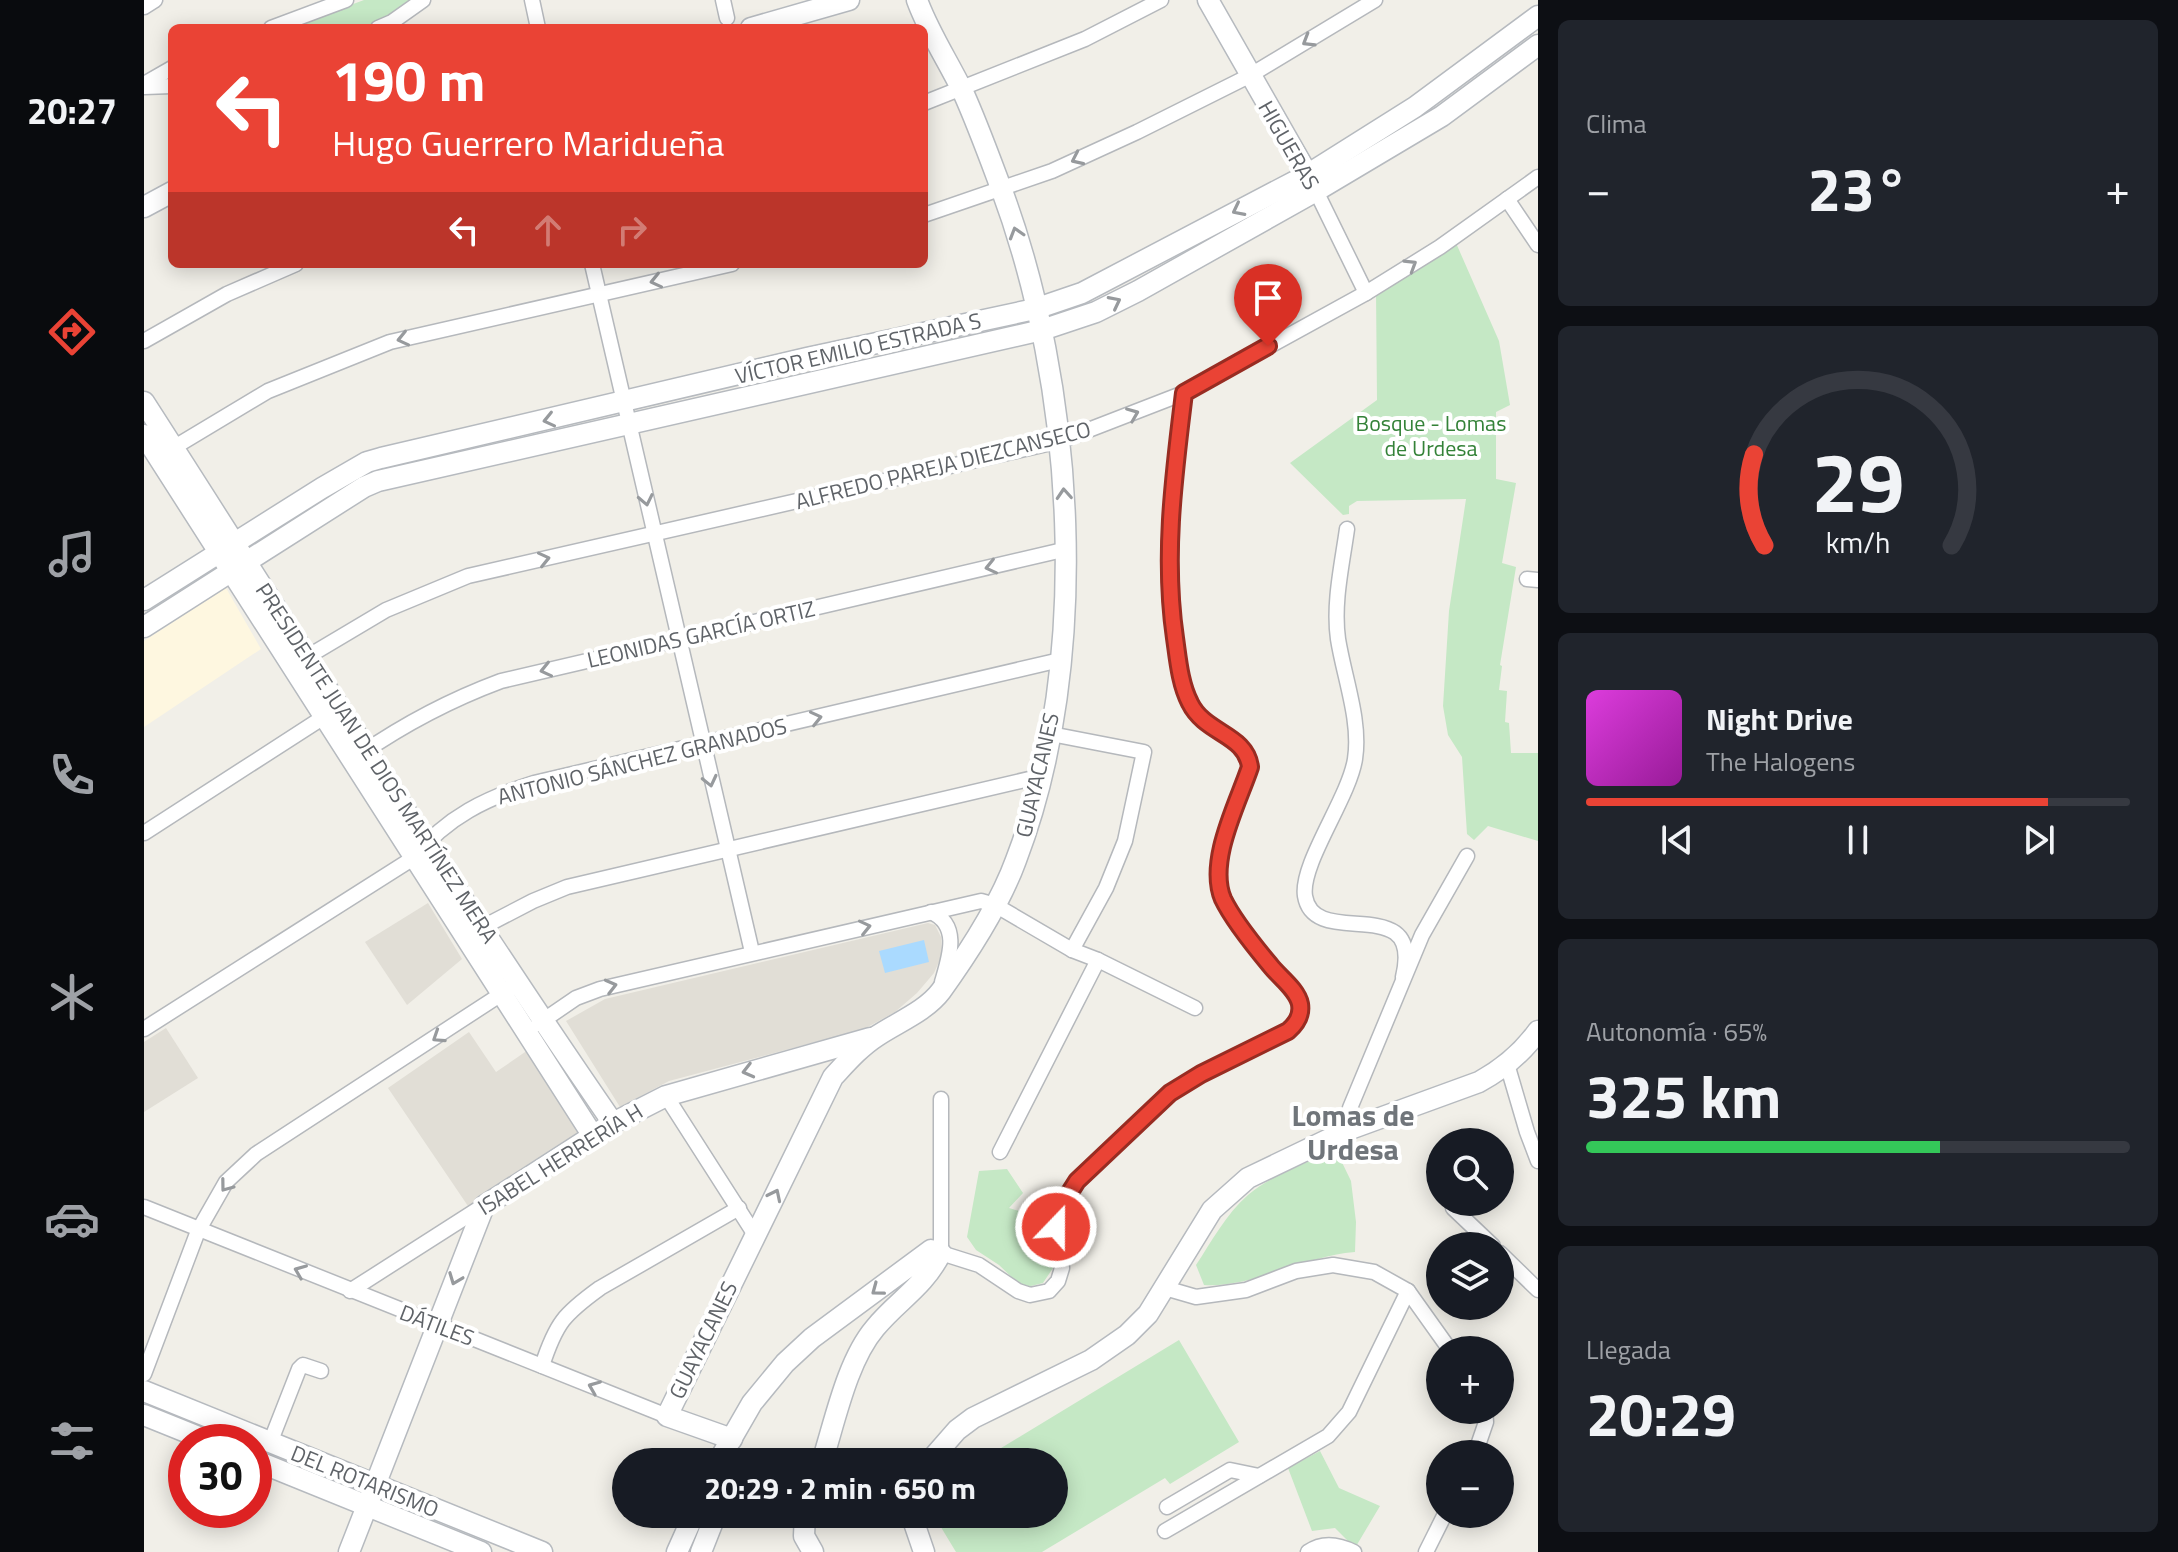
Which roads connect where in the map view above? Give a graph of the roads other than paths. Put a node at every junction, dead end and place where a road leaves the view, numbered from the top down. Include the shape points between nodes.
1 (155, 0) edge
2 (346, 0) edge
3 (423, 0) edge
4 (532, 0) edge
5 (723, 0) edge
6 (849, 0) edge
7 (917, 0) edge
8 (1161, 0) edge
9 (1208, 0) edge
10 (1375, 0) edge
11 (144, 7) edge
12 (1538, 16) edge
13 (727, 18) dead end
14 (282, 24) edge
15 (387, 24) edge
16 (537, 24) edge
17 (765, 24) edge
18 (926, 24) edge
19 (928, 29) edge
20 (1538, 45) edge
21 (168, 71) edge
22 (1249, 76) junction
23 (144, 86) edge
24 (168, 86) edge
25 (962, 90) junction
26 (1429, 97) junction
27 (928, 102) edge
28 (1442, 116) junction
29 (1538, 177) edge
30 (1312, 183) junction
31 (1001, 188) junction
32 (168, 194) edge
33 (1507, 199) junction
34 (144, 207) edge
35 (928, 214) edge
36 (1192, 233) junction
37 (1538, 245) edge
38 (1193, 259) junction
39 (287, 268) edge
40 (593, 268) edge
41 (715, 268) edge
42 (1366, 293) junction
43 (599, 295) junction
44 (1035, 309) junction
45 (1042, 330) junction
46 (144, 341) edge
47 (807, 358) junction
48 (811, 382) junction
49 (1184, 393) junction
50 (144, 402) edge
51 (625, 403) junction
52 (631, 423) junction
53 (144, 435) edge
54 (1060, 441) junction
55 (173, 448) junction
56 (424, 449) junction
57 (429, 471) junction
58 (1347, 529) dead end
59 (654, 534) junction
60 (1067, 549) junction
61 (231, 558) junction
62 (144, 600) edge
63 (144, 620) edge
64 (144, 627) edge
65 (677, 639) junction
66 (307, 657) junction
67 (1060, 660) junction
68 (332, 712) junction
69 (1051, 734) junction
70 (702, 744) junction
71 (360, 754) junction
72 (1042, 776) junction
73 (144, 833) edge
74 (726, 849) junction
75 (421, 850) junction
76 (1467, 856) dead end
77 (995, 905) junction
78 (931, 912) junction
79 (476, 935) junction
80 (1072, 950) junction
81 (752, 952) junction
82 (1098, 960) junction
83 (1403, 977) junction
84 (510, 988) junction
85 (939, 994) junction
86 (1195, 1008) dead end
87 (535, 1026) junction
88 (144, 1029) edge
89 (1538, 1031) edge
90 (877, 1035) junction
91 (802, 1056) junction
92 (1507, 1064) junction
93 (833, 1077) junction
94 (666, 1096) junction
95 (941, 1099) dead end
96 (613, 1123) junction
97 (1350, 1129) junction
98 (593, 1136) junction
99 (1000, 1152) dead end
100 (1538, 1161) edge
101 (484, 1206) junction
102 (144, 1207) edge
103 (739, 1208) junction
104 (1461, 1216) edge
105 (198, 1231) junction
106 (1478, 1232) edge
107 (755, 1235) junction
108 (941, 1253) junction
109 (1514, 1267) edge
110 (1165, 1288) junction
111 (1538, 1290) edge
112 (350, 1291) junction
113 (1408, 1291) junction
114 (437, 1325) junction
115 (1440, 1336) edge
116 (542, 1366) junction
117 (321, 1371) dead end
118 (144, 1374) edge
119 (144, 1391) edge
120 (144, 1415) edge
121 (667, 1416) junction
122 (224, 1424) edge
123 (168, 1425) edge
124 (272, 1438) edge
125 (732, 1439) junction
126 (272, 1444) edge
127 (727, 1448) edge
128 (732, 1448) edge
129 (827, 1448) edge
130 (941, 1448) edge
131 (272, 1467) edge
132 (1259, 1476) junction
133 (375, 1485) junction
134 (367, 1506) junction
135 (1167, 1507) dead end
136 (688, 1528) edge
137 (710, 1528) edge
138 (804, 1528) edge
139 (916, 1528) edge
140 (1438, 1528) edge
141 (1165, 1531) dead end
142 (349, 1552) edge
143 (481, 1552) edge
144 (542, 1552) edge
145 (677, 1552) edge
146 (701, 1552) edge
147 (813, 1552) edge
148 (924, 1552) edge
149 (1308, 1552) edge
150 (1354, 1552) edge
151 (1426, 1552) edge

1 - 11 street
2 - 14 street
3 - 15 street
4 - 16 street
5 - 13 street
6 - 17 street
7 - 18 street, GUAYACANES
8 - 25 street via 1085,39
9 - 22 street, HIGUERAS
10 -> 22 street
12 - 26 street, VÍCTOR EMILIO ESTRADA S
19 - 25 street, GUAYACANES
20 - 28 street, VÍCTOR EMILIO ESTRADA S
21 - 23 street
22 - 30 street, HIGUERAS
22 -> 31 street via 1052,171
23 - 24 street
25 - 27 street
25 - 31 street, GUAYACANES
26 - 28 street
26 - 30 street, VÍCTOR EMILIO ESTRADA S
28 - 30 street, VÍCTOR EMILIO ESTRADA S
29 - 33 street, ALFREDO PAREJA DIEZCANSECO
30 -> 36 street, VÍCTOR EMILIO ESTRADA S
30 - 38 street, VÍCTOR EMILIO ESTRADA S
30 - 42 street, HIGUERAS
31 - 35 street
44 -> 31 street, GUAYACANES
32 - 34 street
33 - 37 street
42 -> 33 street, ALFREDO PAREJA DIEZCANSECO
36 - 38 street
36 - 44 street, VÍCTOR EMILIO ESTRADA S via 1082,293
45 -> 38 street, VÍCTOR EMILIO ESTRADA S via 1096,312
39 - 46 street via 227,294
40 - 43 street
41 -> 43 street
42 - 49 street, ALFREDO PAREJA DIEZCANSECO
43 - 51 street
43 -> 55 street via 390,342 268,391
44 - 45 street, GUAYACANES
44 - 47 street, VÍCTOR EMILIO ESTRADA S
45 - 48 street, VÍCTOR EMILIO ESTRADA S
45 - 54 street, GUAYACANES
47 - 48 street
47 - 51 street, VÍCTOR EMILIO ESTRADA S
48 - 52 street, VÍCTOR EMILIO ESTRADA S
54 -> 49 street, ALFREDO PAREJA DIEZCANSECO
49 - 108 street via 1171,497 1169,577 1178,660 1190,704 1206,725 1242,746 1250,767 1220,854 1220,887 1270,966 1298,998 1301,1012 1288,1031 1170,1093 1077,1181 1057,1221 1062,1268 1049,1291 1018,1291 979,1265
50 - 55 street, PRESIDENTE JUAN DE DIOS MARTÍNEZ MERA
51 - 52 street
51 -> 56 street, VÍCTOR EMILIO ESTRADA S
52 - 57 street, VÍCTOR EMILIO ESTRADA S
52 -> 59 street
53 - 61 street, PRESIDENTE JUAN DE DIOS MARTÍNEZ MERA
54 - 59 street, ALFREDO PAREJA DIEZCANSECO
60 -> 54 street, GUAYACANES
55 - 61 street, PRESIDENTE JUAN DE DIOS MARTÍNEZ MERA
56 - 57 street
56 - 61 street, VÍCTOR EMILIO ESTRADA S via 367,462
57 - 61 street, VÍCTOR EMILIO ESTRADA S via 364,487
58 - 83 street via 1338,636 1357,744 1351,778 1307,873 1305,899 1320,916 1397,933 1408,958
59 - 65 street
66 -> 59 street, ALFREDO PAREJA DIEZCANSECO via 386,610 468,576
60 -> 65 street, LEONIDAS GARCÍA ORTIZ
60 - 67 street, GUAYACANES
61 - 62 street, VÍCTOR EMILIO ESTRADA S
61 - 63 street
61 - 64 street, VÍCTOR EMILIO ESTRADA S
61 - 66 street, PRESIDENTE JUAN DE DIOS MARTÍNEZ MERA
61 - 68 street, PRESIDENTE JUAN DE DIOS MARTÍNEZ MERA
65 - 70 street
65 -> 71 street, LEONIDAS GARCÍA ORTIZ via 501,681 452,699
66 - 68 street, PRESIDENTE JUAN DE DIOS MARTÍNEZ MERA
67 - 69 street, GUAYACANES
70 -> 67 street, ANTONIO SÁNCHEZ GRANADOS
68 - 71 street, PRESIDENTE JUAN DE DIOS MARTÍNEZ MERA
68 - 73 street
69 - 72 street, GUAYACANES
69 - 80 street via 1144,752 1125,841
70 -> 74 street
70 - 75 street, ANTONIO SÁNCHEZ GRANADOS via 500,794 453,819
71 - 75 street, PRESIDENTE JUAN DE DIOS MARTÍNEZ MERA
72 - 74 street
72 - 77 street, GUAYACANES via 1016,860
74 - 79 street via 567,887
74 - 81 street
75 - 79 street, PRESIDENTE JUAN DE DIOS MARTÍNEZ MERA
75 - 88 street, ANTONIO SÁNCHEZ GRANADOS
76 - 83 street
77 - 78 street via 981,901
77 - 80 street
77 - 85 street, GUAYACANES
81 -> 78 street
78 - 85 street via 951,937
79 - 84 street, PRESIDENTE JUAN DE DIOS MARTÍNEZ MERA
80 - 82 street
87 -> 81 street via 576,998 600,989
82 - 86 street
82 - 99 street
83 - 97 street via 1350,1108
84 - 87 street, PRESIDENTE JUAN DE DIOS MARTÍNEZ MERA
84 -> 105 street via 256,1154 226,1182
85 - 90 street, GUAYACANES via 898,1026
87 - 96 street, PRESIDENTE JUAN DE DIOS MARTÍNEZ MERA
87 - 98 street, PRESIDENTE JUAN DE DIOS MARTÍNEZ MERA
89 - 92 street
90 - 91 street, ISABEL HERRERÍA H
90 - 93 street, GUAYACANES
91 - 93 street via 822,1063
91 -> 94 street, ISABEL HERRERÍA H
92 - 97 street via 1479,1082
92 - 100 street
107 -> 93 street, GUAYACANES
94 - 96 street, ISABEL HERRERÍA H
94 - 103 street
95 - 108 street
96 - 98 street, ISABEL HERRERÍA H
97 - 110 street via 1248,1178 1229,1193 1212,1210
98 - 101 street, ISABEL HERRERÍA H
101 - 112 street, ISABEL HERRERÍA H
101 -> 114 street
102 - 105 street, DÁTILES
103 - 107 street
103 - 116 street via 580,1302 562,1318
104 - 106 street
112 -> 105 street, DÁTILES
105 - 118 street
107 - 121 street, GUAYACANES
108 -> 125 street via 931,1250 812,1338 752,1403
108 - 129 street via 907,1298 874,1328 855,1364
109 - 111 street
110 - 113 street via 1196,1297 1246,1290 1296,1271 1333,1265 1374,1272
110 - 130 street via 1148,1314 1114,1346 973,1418
112 - 114 street, DÁTILES
113 - 115 street
113 - 132 street via 1343,1421 1328,1436
114 - 116 street, DÁTILES
114 - 133 street
121 -> 116 street, DÁTILES
117 - 124 street via 303,1365 299,1369
119 - 122 street, DEL ROTARISMO
120 - 123 street
121 - 125 street, DÁTILES
125 - 127 street
125 - 128 street
126 - 133 street, DEL ROTARISMO
131 - 134 street, DEL ROTARISMO
132 - 135 street via 1230,1470
132 - 141 street
133 - 134 street
133 - 144 street, DEL ROTARISMO
134 - 142 street
134 - 143 street, DEL ROTARISMO
136 - 145 street
137 - 146 street
138 - 147 street
139 - 148 street
140 - 151 street
149 - 150 street via 1329,1545

